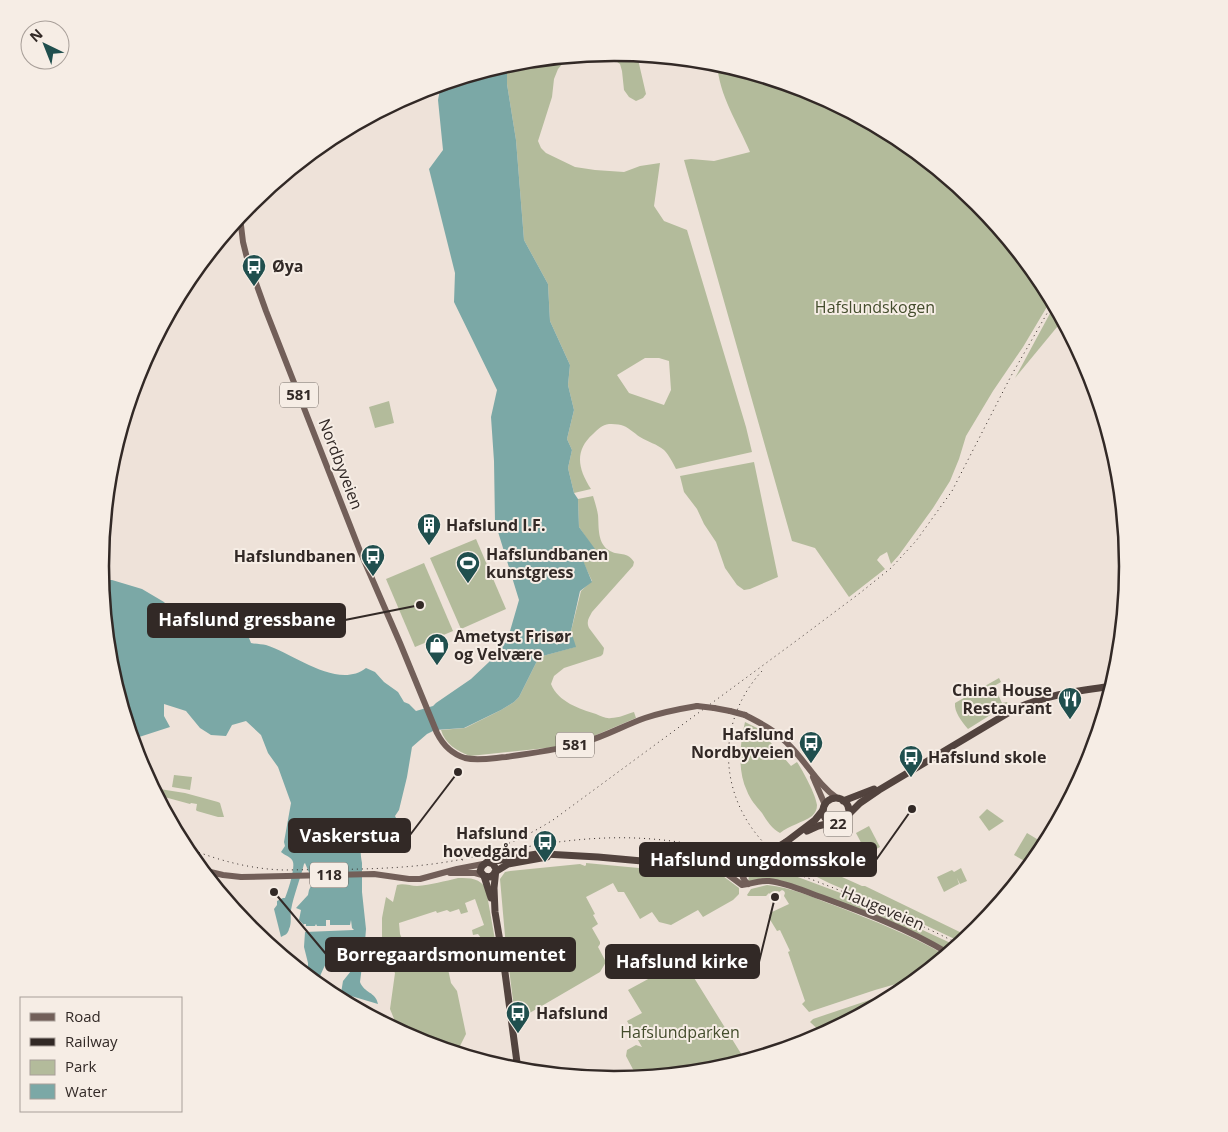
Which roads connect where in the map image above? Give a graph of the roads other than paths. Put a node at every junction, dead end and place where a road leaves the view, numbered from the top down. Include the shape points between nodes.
1 (241, 226) edge
2 (1104, 687) edge
3 (811, 772) junction
4 (901, 775) junction
5 (840, 800) junction
6 (824, 808) junction
7 (849, 814) junction
8 (830, 823) junction
9 (786, 842) junction
10 (557, 856) junction
11 (486, 863) junction
12 (744, 867) junction
13 (719, 868) junction
14 (214, 873) edge
15 (444, 873) junction
16 (495, 873) junction
17 (483, 875) junction
18 (748, 884) junction
19 (495, 912) junction
20 (942, 949) edge
21 (517, 1061) edge

1 - 3 main road, Nordbyveien / 581, bridge via 247,258 266,311 360,551 436,731 446,747 457,755 474,759 555,750 586,742 664,712 697,706 745,715 769,728
2 - 4 highway, 22 via 1060,694 1025,704
3 - 5 main road, 581
3 - 6 main road, 581
4 - 5 highway, 22 via 865,793
4 - 7 highway, 22
5 - 6 highway, 22 via 830,800
5 - 7 highway, 22 via 848,806
6 - 8 highway, 22 via 825,818
6 - 9 highway, 22 via 815,820
7 - 8 highway, 22 via 841,823
8 - 9 highway, 22 via 814,827
9 - 12 highway, 22, bridge
10 - 11 highway, 22 via 537,854
10 - 13 highway, 22
10 - 16 highway, 22 via 508,864
11 - 15 main road, 118
11 - 16 highway via 494,865
11 - 17 highway via 481,868
12 - 13 highway, 22
12 - 18 main road via 742,876
13 - 18 main road, Haugeveien via 740,884
14 - 15 main road, 118 via 232,877 374,874 420,879
15 - 17 main road, 118
16 - 17 highway, 22 via 490,877
16 - 19 highway
17 - 19 highway
18 - 20 main road, Haugeveien via 770,882 797,889 888,922
19 - 21 highway

